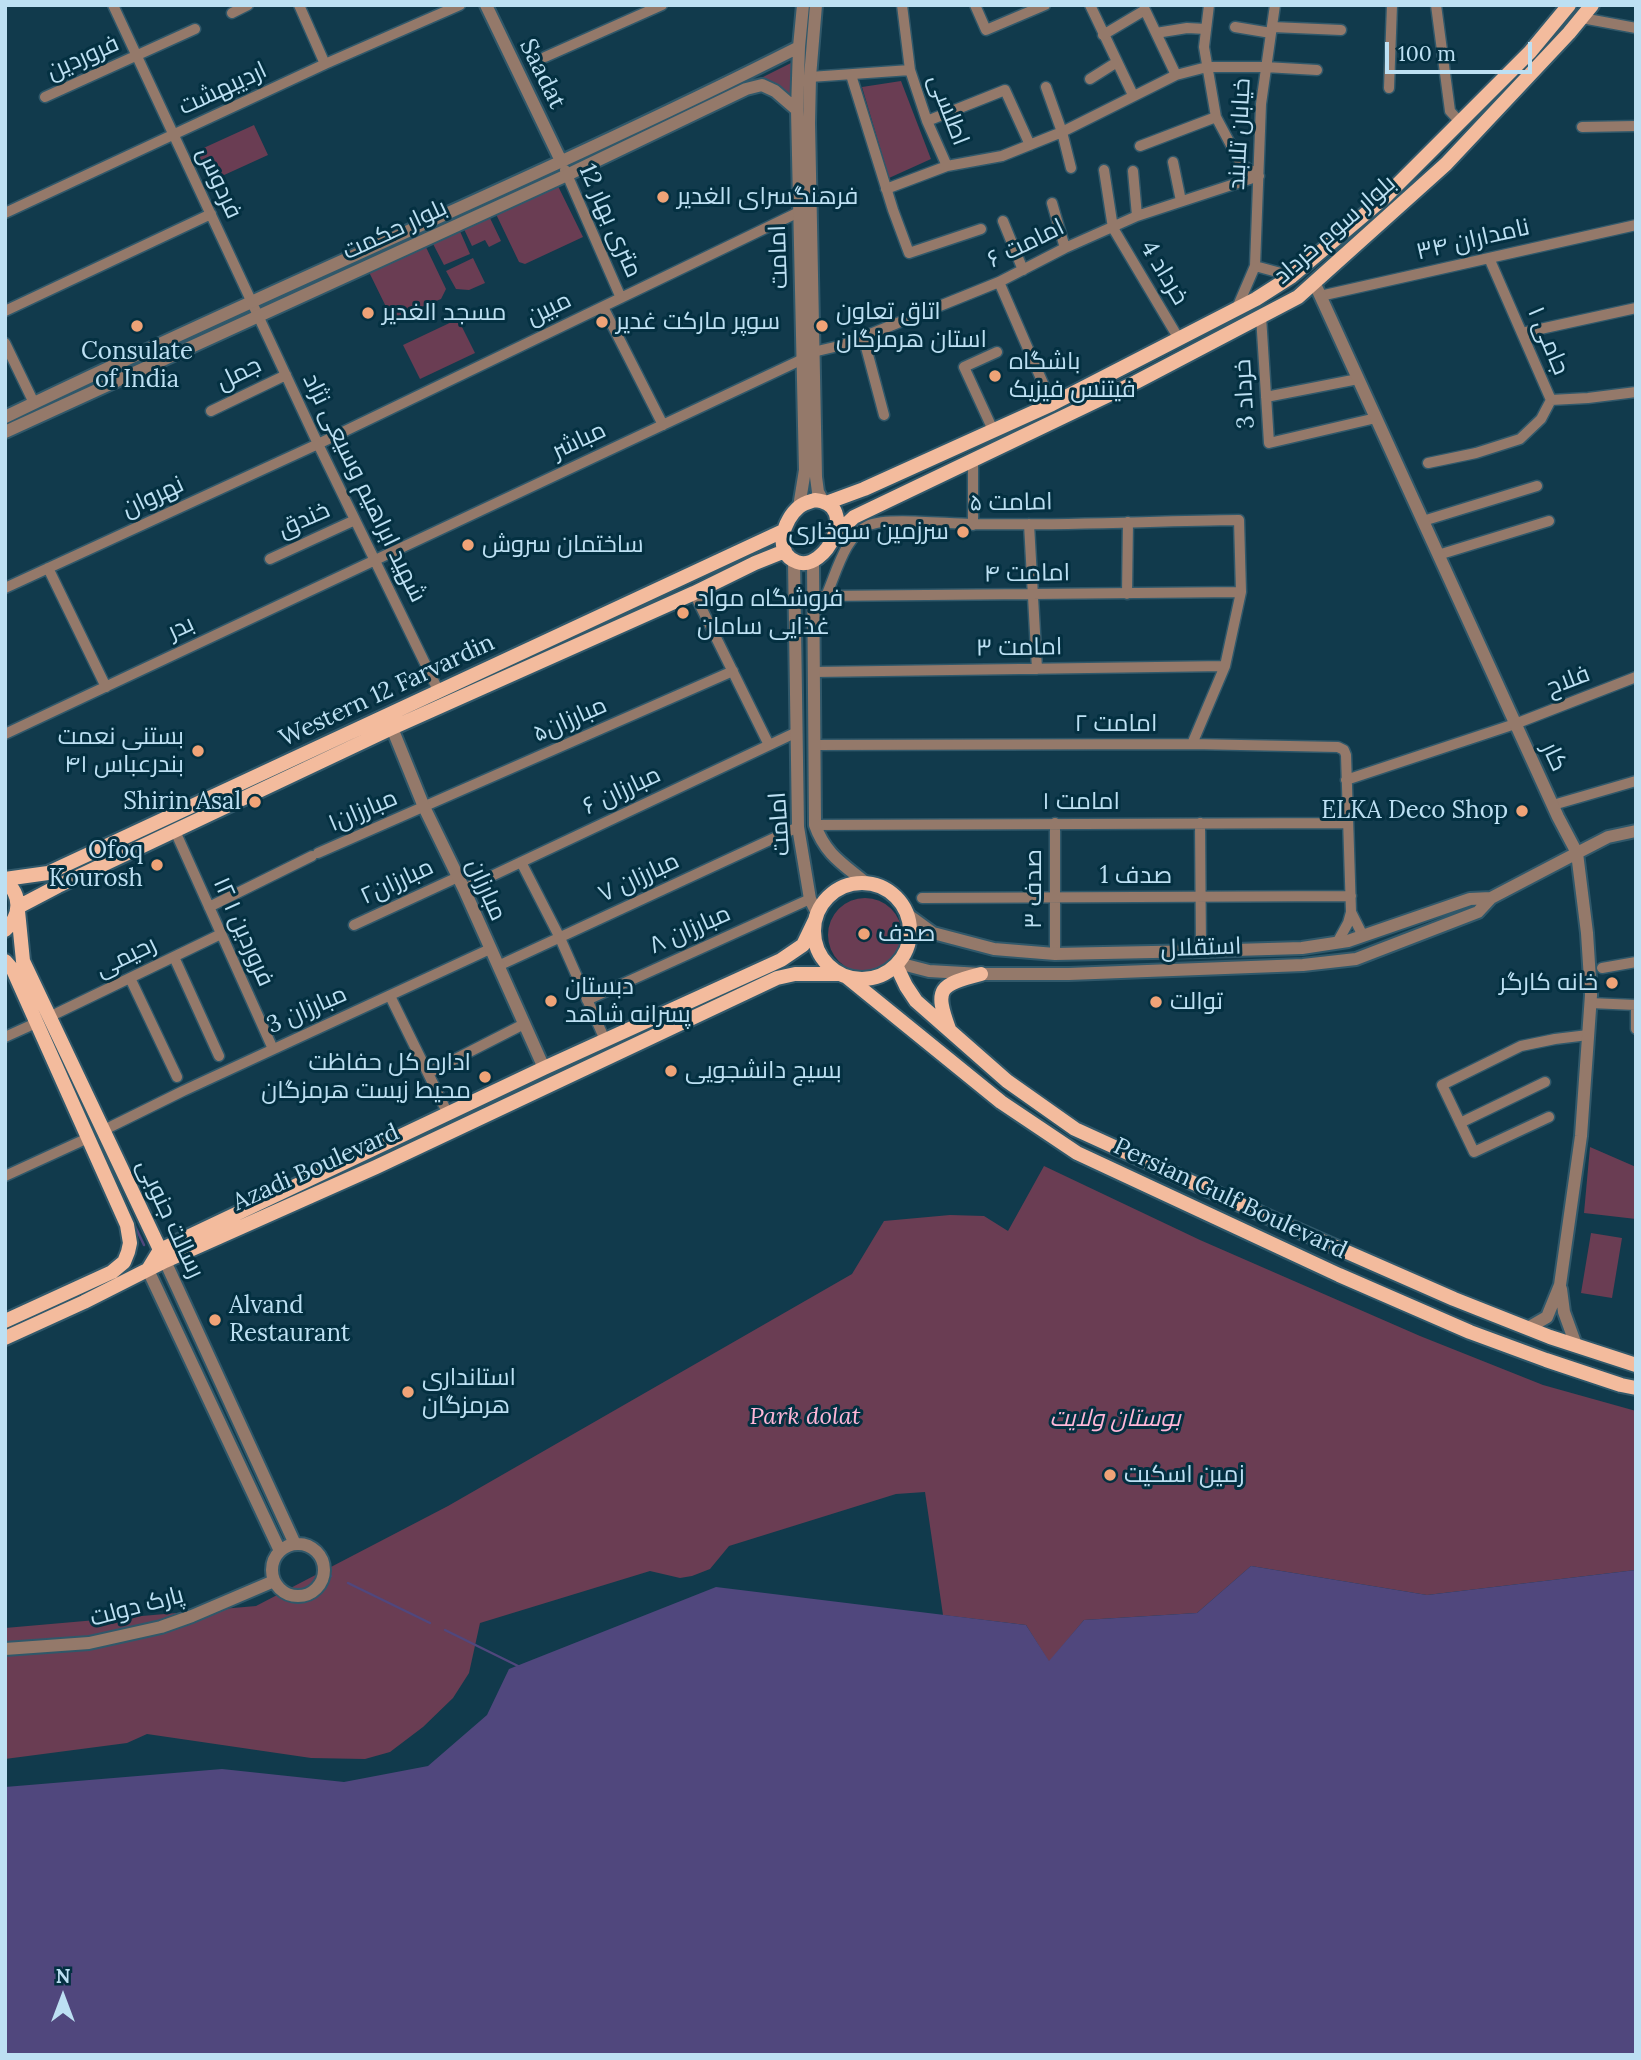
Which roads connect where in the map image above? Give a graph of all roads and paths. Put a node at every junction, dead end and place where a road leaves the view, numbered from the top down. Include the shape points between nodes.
1 (113, 5) edge
2 (247, 5) edge
3 (299, 5) edge
4 (460, 5) edge
5 (486, 5) edge
6 (662, 5) edge
7 (803, 5) edge
8 (816, 5) edge
9 (902, 5) edge
10 (975, 5) edge
11 (1045, 5) edge
12 (1090, 5) edge
13 (1209, 5) edge
14 (1275, 5) edge
15 (1392, 5) edge
16 (1436, 5) edge
17 (1569, 5) edge
18 (1592, 5) edge
19 (1145, 7) edge
20 (1021, 10) edge
21 (232, 12) dead end
22 (1582, 18) junction
23 (1235, 27) dead end
24 (1636, 28) edge
25 (195, 29) dead end
26 (1206, 29) junction
27 (1272, 30) junction
28 (1341, 30) dead end
29 (1156, 33) junction
30 (1103, 35) junction
31 (799, 47) junction
32 (137, 57) junction
33 (545, 57) dead end
34 (1117, 62) junction
35 (326, 64) junction
36 (1207, 67) junction
37 (1265, 67) junction
38 (910, 70) junction
39 (1317, 70) dead end
40 (851, 75) junction
41 (1176, 75) junction
42 (810, 77) junction
43 (1090, 79) dead end
44 (1046, 87) dead end
45 (1389, 88) dead end
46 (1133, 95) junction
47 (45, 97) dead end
48 (797, 110) junction
49 (1216, 117) junction
50 (927, 121) junction
51 (1461, 122) junction
52 (1636, 126) edge
53 (1582, 127) dead end
54 (1062, 132) junction
55 (174, 135) junction
56 (1030, 145) junction
57 (1140, 146) dead end
58 (561, 161) junction
59 (1173, 162) dead end
60 (947, 166) junction
61 (1071, 168) dead end
62 (1104, 170) dead end
63 (1133, 171) dead end
64 (567, 175) junction
65 (1259, 176) junction
66 (886, 189) junction
67 (1181, 201) junction
68 (1052, 203) dead end
69 (799, 212) junction
70 (5, 213) edge
71 (211, 214) junction
72 (1138, 216) junction
73 (1003, 222) dead end
74 (1636, 225) edge
75 (1113, 228) junction
76 (981, 229) dead end
77 (1065, 248) junction
78 (1489, 258) junction
79 (1255, 266) junction
80 (1023, 270) junction
81 (1293, 276) junction
82 (999, 282) junction
83 (1317, 289) junction
84 (621, 298) junction
85 (251, 302) junction
86 (603, 307) junction
87 (1636, 308) edge
88 (1237, 309) junction
89 (5, 312) edge
90 (257, 315) junction
91 (1261, 316) junction
92 (1522, 333) junction
93 (863, 336) junction
94 (1179, 339) junction
95 (5, 343) edge
96 (997, 352) dead end
97 (808, 356) junction
98 (286, 374) junction
99 (1358, 379) junction
100 (1636, 392) edge
101 (1266, 397) junction
102 (1550, 400) junction
103 (34, 403) junction
104 (1052, 404) junction
105 (211, 411) dead end
106 (884, 415) dead end
107 (5, 416) edge
108 (1376, 418) junction
109 (663, 425) junction
110 (993, 430) junction
111 (5, 432) edge
112 (318, 444) junction
113 (973, 461) junction
114 (1429, 463) dead end
115 (1537, 486) dead end
116 (864, 489) junction
117 (825, 502) junction
118 (878, 505) junction
119 (799, 507) junction
120 (355, 520) junction
121 (1423, 521) junction
122 (1549, 521) dead end
123 (1128, 522) junction
124 (973, 524) junction
125 (1029, 524) junction
126 (783, 531) junction
127 (834, 536) junction
128 (747, 549) junction
129 (1438, 555) junction
130 (789, 556) junction
131 (270, 559) dead end
132 (374, 560) junction
133 (813, 561) junction
134 (755, 563) junction
135 (48, 568) junction
136 (5, 587) edge
137 (1241, 592) junction
138 (694, 593) junction
139 (1127, 594) junction
140 (1033, 595) junction
141 (820, 596) junction
142 (1225, 666) junction
143 (1037, 669) junction
144 (733, 671) junction
145 (814, 672) junction
146 (1636, 677) edge
147 (106, 687) junction
148 (439, 692) junction
149 (1516, 723) junction
150 (391, 728) junction
151 (797, 732) junction
152 (5, 734) edge
153 (1192, 744) junction
154 (769, 745) junction
155 (814, 745) junction
156 (1346, 780) junction
157 (1636, 780) edge
158 (1553, 805) junction
159 (424, 807) junction
160 (1055, 823) junction
161 (1200, 823) junction
162 (1348, 823) junction
163 (815, 825) junction
164 (175, 831) junction
165 (1636, 831) edge
166 (799, 834) junction
167 (820, 839) junction
168 (1577, 853) junction
169 (521, 862) junction
170 (48, 873) junction
171 (5, 880) edge
172 (461, 883) junction
173 (866, 883) junction
174 (58, 886) junction
175 (1201, 896) junction
176 (1350, 896) junction
177 (1055, 897) junction
178 (922, 898) dead end
179 (1491, 898) junction
180 (810, 899) junction
181 (209, 907) junction
182 (18, 909) junction
183 (1350, 912) junction
184 (907, 914) junction
185 (816, 916) junction
186 (354, 925) dead end
187 (5, 930) edge
188 (221, 934) junction
189 (1363, 936) junction
190 (560, 938) junction
191 (1337, 943) junction
192 (490, 949) junction
193 (1201, 950) junction
194 (1055, 954) junction
195 (174, 957) junction
196 (1636, 962) edge
197 (897, 964) junction
198 (9, 966) edge
199 (498, 966) junction
200 (1602, 968) dead end
201 (981, 974) junction
202 (844, 975) junction
203 (130, 978) junction
204 (25, 982) junction
205 (390, 996) junction
206 (587, 1000) junction
207 (1590, 1003) junction
208 (1636, 1005) edge
209 (42, 1020) junction
210 (524, 1024) junction
211 (1636, 1030) edge
212 (949, 1031) junction
213 (1588, 1035) junction
214 (5, 1037) edge
215 (605, 1040) junction
216 (273, 1049) junction
217 (219, 1056) dead end
218 (544, 1068) junction
219 (428, 1073) junction
220 (177, 1077) dead end
221 (1545, 1082) dead end
222 (83, 1084) junction
223 (66, 1092) junction
224 (448, 1114) junction
225 (1549, 1117) dead end
226 (1460, 1123) junction
227 (104, 1130) junction
228 (88, 1138) junction
229 (122, 1171) junction
230 (5, 1176) edge
231 (107, 1179) junction
232 (162, 1255) junction
233 (148, 1270) junction
234 (1560, 1285) junction
235 (5, 1321) edge
236 (1528, 1328) junction
237 (5, 1338) edge
238 (1576, 1345) junction
239 (1636, 1364) edge
240 (1636, 1388) edge
241 (295, 1544) junction
242 (280, 1551) junction
243 (274, 1581) junction
244 (5, 1649) edge

1 - 32 street, فردوس
2 - 21 street
3 - 35 street
4 - 35 street, اردیبهشت
5 - 58 street, Saadat
6 - 33 street
7 - 31 street, امامت
8 - 42 street, امامت
9 - 38 street, اطلسی
10 - 20 street via 986,30
11 - 20 street
12 - 30 street
13 - 26 street
14 - 27 street, خیابان تلابند
15 - 45 street
16 - 51 street via 1450,111
17 - 51 main road, بلوار سوم خرداد
18 - 22 main road, بلوار سوم خرداد
19 - 29 street
19 - 30 street
22 - 24 street
22 - 83 main road, بلوار سوم خرداد via 1446,164
23 - 27 street
25 - 32 street, فروردین
26 - 29 street
26 - 36 street
27 - 28 street
27 - 37 street, خیابان تلابند
29 - 41 street
30 - 34 street
31 - 48 street, امامت
31 - 58 street, بلوار حکمت
32 - 47 street, فروردین
32 - 55 street, فردوس
34 - 43 street
34 - 46 street
35 - 55 street, اردیبهشت
36 - 37 street
36 - 41 street
36 - 49 street
37 - 39 street
37 - 65 street, خیابان تلابند
38 - 40 street
38 - 50 street, اطلسی
40 - 42 street
40 - 66 street
41 - 46 street
42 - 97 street, امامت
44 - 54 street
46 - 54 street
48 - 64 street, بلوار حکمت via 762,85 746,89
48 - 69 street, امامت
49 - 57 street
49 - 65 street via 1241,164
50 - 56 street via 1005,90
50 - 60 street, اطلسی
51 - 81 main road, بلوار سوم خرداد via 1384,198
52 - 53 street
54 - 56 street
54 - 61 street
55 - 70 street, اردیبهشت
55 - 71 street, فردوس
56 - 60 street via 1002,156
58 - 64 street, 12 متری بهار
58 - 85 street, بلوار حکمت
59 - 67 street
60 - 66 street
62 - 75 street
63 - 72 street
64 - 84 street, 12 متری بهار
64 - 90 street, بلوار حکمت
65 - 67 street, امامت ۶
65 - 79 street, خیابان تلابند
66 - 76 street via 909,253
67 - 72 street, امامت ۶
68 - 77 street
69 - 84 street, مبین
69 - 97 street, امامت
71 - 85 street, فردوس
71 - 89 street
72 - 75 street, امامت ۶
73 - 80 street
74 - 78 street, نامداران ۳۴
75 - 77 street, امامت ۶
75 - 94 street, خرداد 4
77 - 80 street, امامت ۶
78 - 83 street, نامداران ۳۴
78 - 92 street, جامی ۱
79 - 81 street
79 - 88 street, خیابان تلابند
80 - 82 street, امامت ۶
81 - 88 main road, بلوار سوم خرداد
82 - 93 street, امامت ۶
82 - 104 street
83 - 91 main road, بلوار سوم خرداد
83 - 99 street, کار
84 - 86 street, مبین
85 - 90 street, شهید ابراهیم وسیعی نژاد
85 - 103 street, بلوار حکمت
86 - 109 street
86 - 112 street, مبین
87 - 92 street
88 - 94 main road, بلوار سوم خرداد
90 - 98 street, شهید ابراهیم وسیعی نژاد
90 - 111 street, بلوار حکمت
91 - 101 street, خرداد 3
91 - 113 main road, بلوار سوم خرداد
92 - 102 street, جامی ۱
93 - 97 street, امامت ۶
93 - 106 street
94 - 104 main road, بلوار سوم خرداد
95 - 103 street
96 - 110 street via 964,367
97 - 109 street, مباشر
97 - 117 street, امامت via 816,477
97 - 119 street, امامت via 805,470
98 - 105 street, جمل
98 - 112 street, شهید ابراهیم وسیعی نژاد
99 - 101 street
99 - 108 street, کار
100 - 102 street, جامی ۱
101 - 108 street, خرداد 3 via 1269,443
102 - 114 street via 1541,419 1520,439
103 - 107 street, بلوار حکمت
104 - 110 main road, بلوار سوم خرداد
108 - 121 street, کار
109 - 132 street, مباشر
110 - 116 main road, بلوار سوم خرداد
112 - 120 street, شهید ابراهیم وسیعی نژاد
112 - 135 street, نهروان
113 - 118 main road, بلوار سوم خرداد
113 - 124 street
115 - 121 street
116 - 117 main road, بلوار سوم خرداد
116 - 118 main road via 865,502
117 - 119 main road via 815,500
117 - 127 main road via 837,517
118 - 127 main road, بلوار سوم خرداد via 854,517
119 - 126 main road
120 - 131 street, خندق
120 - 132 street, شهید ابراهیم وسیعی نژاد
121 - 129 street, کار
122 - 129 street
123 - 125 street, امامت ۵
123 - 137 street, امامت ۵ via 1239,520
123 - 139 street
124 - 125 street, امامت ۵
124 - 141 street, امامت ۵ via 870,524 855,534
125 - 140 street
126 - 128 main road, Western 12 Farvardin
126 - 130 main road
127 - 133 main road
128 - 134 main road via 760,550
128 - 148 main road, Western 12 Farvardin
129 - 149 street, کار
130 - 133 main road via 802,563
130 - 134 main road, Western 12 Farvardin
130 - 151 street, امامت
132 - 147 street, بدر
132 - 148 street, شهید ابراهیم وسیعی نژاد
133 - 141 street, امامت
134 - 138 main road, Western 12 Farvardin
135 - 136 street, نهروان
135 - 147 street
137 - 139 street, امامت ۴
137 - 142 street
138 - 144 street
138 - 150 main road, Western 12 Farvardin
139 - 140 street, امامت ۴
140 - 141 street, امامت ۴
140 - 143 street
141 - 145 street, امامت
142 - 143 street, امامت ۳
142 - 153 street
143 - 145 street, امامت ۳
144 - 154 street
144 - 159 street, مبارزان۵
145 - 155 street, امامت
146 - 149 street, فلاح
147 - 152 street, بدر
148 - 170 main road, Western 12 Farvardin
149 - 156 street, فلاح
149 - 158 street, کار
150 - 159 street, مبارزان
150 - 164 main road, Western 12 Farvardin
151 - 154 street, مبارزان ۶
151 - 166 street, امامت
153 - 155 street, امامت ۲
153 - 156 street, امامت ۲ via 1338,747 1346,755
154 - 169 street, مبارزان ۶
155 - 163 street, امامت
156 - 162 street, امامت ۲
157 - 158 street
158 - 168 street, کار
159 - 172 street, مبارزان
159 - 181 street, مبارزان۱
160 - 161 street, امامت ۱
160 - 163 street, امامت ۱
160 - 177 street, صدف ۳
161 - 162 street, امامت ۱
161 - 175 street
162 - 176 street, امامت ۲
163 - 167 street, امامت
164 - 174 main road, Western 12 Farvardin
164 - 181 street, ۱۲ فروردین ۱
165 - 168 street, استقلال via 1608,837
166 - 167 street via 808,854 819,852
166 - 180 street, امامت
166 - 190 street, مبارزان ۷
167 - 173 street, امامت via 830,854
168 - 179 street, استقلال
168 - 207 street, کار
169 - 172 street, مبارزان ۶
169 - 190 street
170 - 171 main road, Western 12 Farvardin
170 - 174 main road via 48,886
171 - 182 main road via 15,892
172 - 186 street, مبارزان۲
172 - 192 street, مبارزان
173 - 184 main road via 887,890
173 - 185 main road via 831,894
174 - 182 main road, Western 12 Farvardin
175 - 176 street, صدف 1
175 - 177 street, صدف 1
175 - 193 street
176 - 183 street, امامت ۲
177 - 178 street, صدف 1
177 - 194 street, صدف ۳
179 - 189 street, استقلال via 1470,899
179 - 201 street, استقلال via 1478,912 1356,958 1303,965
180 - 185 street, امامت
180 - 206 street, مبارزان ۸
181 - 188 street, ۱۲ فروردین ۱
182 - 187 main road
182 - 204 main road, رسالت جنوبی
183 - 189 street
183 - 191 street
184 - 194 street, استقلال via 933,933 994,949
184 - 197 main road via 909,943
185 - 202 main road via 818,951 828,965
185 - 215 main road, Azadi Boulevard via 803,945 781,960
188 - 195 street, رحیمی
188 - 216 street, ۱۲ فروردین ۱
189 - 191 street, استقلال
190 - 199 street, مبارزان ۷
190 - 206 street
191 - 193 street, استقلال
192 - 199 street, مبارزان
192 - 205 street, مبارزان 3
193 - 194 street, استقلال
195 - 203 street, رحیمی
195 - 217 street
196 - 200 street
197 - 201 street, استقلال
197 - 202 main road via 873,978
197 - 212 main road, Persian Gulf Boulevard via 916,1001
198 - 204 main road, رسالت جنوبی
199 - 210 street, مبارزان
201 - 212 main road via 951,984 942,994
202 - 232 main road, Azadi Boulevard via 778,978 376,1167
202 - 240 main road, Persian Gulf Boulevard via 1001,1102 1077,1153 1470,1332
203 - 209 street, رحیمی
203 - 220 street
204 - 209 main road, رسالت جنوبی
205 - 216 street, مبارزان 3
205 - 219 street
206 - 215 street
207 - 208 street
207 - 213 street, کار
208 - 211 street
209 - 214 street, رحیمی
209 - 222 main road, رسالت جنوبی
209 - 223 main road, رسالت جنوبی
210 - 218 street, مبارزان
210 - 219 street
212 - 236 main road, Persian Gulf Boulevard via 1007,1081 1075,1129
213 - 226 street via 1521,1046 1442,1085
213 - 234 street, کار via 1581,1136
215 - 218 main road, Azadi Boulevard
216 - 227 street, مبارزان 3
218 - 224 main road, Azadi Boulevard
219 - 224 street
221 - 226 street
222 - 223 main road
222 - 227 main road, رسالت جنوبی
223 - 228 main road, رسالت جنوبی
224 - 232 main road, Azadi Boulevard
225 - 226 street via 1474,1152
227 - 229 main road, رسالت جنوبی
228 - 230 street
228 - 231 main road, رسالت جنوبی
229 - 231 main road
229 - 232 main road, رسالت جنوبی
231 - 235 main road, رسالت جنوبی via 127,1225 129,1248 124,1262
232 - 233 main road
232 - 241 street, رسالت جنوبی
233 - 237 main road
233 - 242 street, رسالت جنوبی
234 - 236 street via 1547,1317
234 - 238 street
236 - 238 main road, Persian Gulf Boulevard
238 - 239 main road, Persian Gulf Boulevard
241 - 242 street
241 - 243 street via 318,1553 325,1570 319,1587 295,1596 286,1594
242 - 243 street via 272,1565
243 - 244 street, پارک دولت via 161,1626 89,1643

